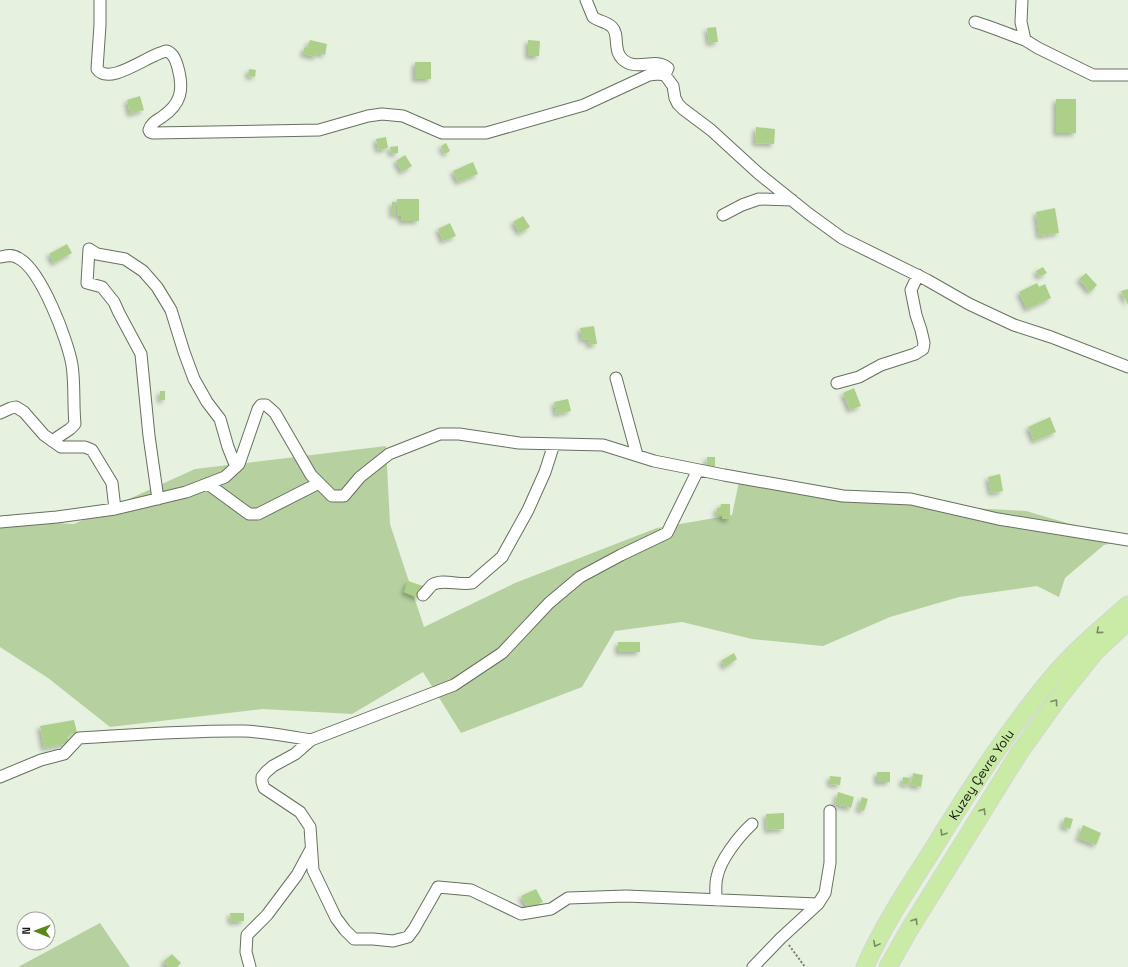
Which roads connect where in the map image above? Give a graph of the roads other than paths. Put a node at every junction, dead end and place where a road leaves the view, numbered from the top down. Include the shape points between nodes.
1 (100, 0) edge
2 (586, 0) edge
3 (1022, 0) edge
4 (975, 22) dead end
5 (1026, 40) junction
6 (1128, 75) edge
7 (666, 76) junction
8 (792, 200) junction
9 (723, 215) dead end
10 (0, 257) edge
11 (918, 275) junction
12 (1128, 367) edge
13 (616, 378) dead end
14 (837, 384) dead end
15 (0, 413) edge
16 (52, 441) junction
17 (554, 444) junction
18 (637, 455) junction
19 (236, 467) junction
20 (698, 470) junction
21 (319, 483) junction
22 (208, 484) junction
23 (158, 499) junction
24 (115, 509) junction
25 (0, 522) edge
26 (1128, 540) edge
27 (423, 595) dead end
28 (1128, 605) edge
29 (1128, 621) edge
30 (311, 740) junction
31 (0, 777) edge
32 (830, 811) dead end
33 (752, 824) dead end
34 (311, 849) junction
35 (716, 900) junction
36 (818, 904) junction
37 (250, 967) edge
38 (754, 967) edge
39 (865, 967) edge
40 (888, 967) edge

1 - 7 street via 97,69 100,72 106,74 124,70 167,51 174,57 180,80 180,95 173,109 152,123 149,130 153,133 319,130 382,114 403,116 442,133 486,133 584,105 649,75
2 - 7 street via 593,17 611,26 615,32 617,51 627,62 666,66
3 - 5 street via 1021,22
4 - 5 street
5 - 6 street via 1093,75
7 - 8 street via 673,86 678,104 683,109
8 - 9 street via 759,199
8 - 11 street via 842,238
10 - 16 street via 8,255 18,258 30,268 45,292 64,336 72,365 75,424
11 - 12 street via 1014,325
11 - 14 street via 911,290 924,342 923,349
13 - 18 street
15 - 16 street via 16,407
16 - 24 street via 61,447 86,447 92,450 112,483
17 - 18 street via 603,445
17 - 21 street via 519,443 459,434 440,434 389,454 360,476 344,496 332,496
17 - 27 street via 528,510 502,557 472,584 440,582 432,585
18 - 20 street
19 - 21 street via 258,409 261,405 266,405 275,413 311,475
19 - 22 street via 225,477
19 - 23 street via 220,418 194,379 171,310 157,287 143,271 125,259 97,254 89,249 87,283 102,287 114,302 141,354
20 - 26 street via 844,496 911,499 998,519
20 - 30 street via 666,533 580,577 549,603 502,653 454,685
21 - 22 street via 258,514 250,514
22 - 23 street
23 - 24 street
24 - 25 street
28 -> 39 main road, Kuzey Çevre Yolu via 1088,640 1056,673 1023,714 961,804 893,913
40 -> 29 main road, Kuzey Çevre Yolu via 1019,753 1095,652
30 - 31 street via 245,731 79,738 64,754 41,760
30 - 34 street via 295,754 273,766 262,777 264,788 300,812 310,827
32 - 36 street via 830,863 824,893
33 - 35 street via 719,868 716,878
34 - 35 street via 313,870 336,918 354,939 393,941 408,937 438,888 471,890 521,914 551,909 568,898 626,896
34 - 37 street via 297,875 267,915 247,936 246,952
35 - 36 street
36 - 38 street

